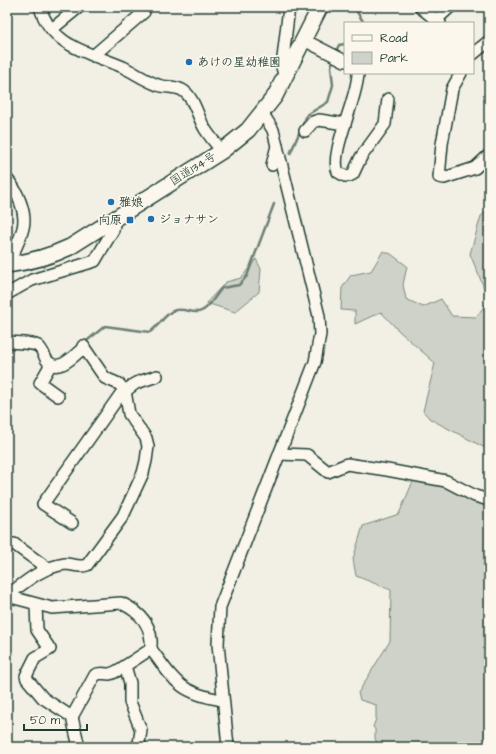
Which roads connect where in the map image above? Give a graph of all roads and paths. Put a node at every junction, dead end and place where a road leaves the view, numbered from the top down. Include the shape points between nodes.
1 (40, 7) edge
2 (80, 7) edge
3 (289, 7) edge
4 (320, 7) edge
5 (420, 7) edge
6 (450, 7) edge
7 (144, 12) dead end
8 (438, 21) edge
9 (52, 30) junction
10 (304, 40) junction
11 (489, 41) edge
12 (474, 53) edge
13 (93, 56) junction
14 (337, 57) edge
15 (358, 74) edge
16 (460, 74) edge
17 (285, 78) junction
18 (388, 99) dead end
19 (263, 114) junction
20 (346, 124) junction
21 (305, 131) dead end
22 (277, 146) junction
23 (222, 151) junction
24 (489, 155) edge
25 (272, 165) dead end
26 (7, 179) edge
27 (115, 219) junction
28 (7, 265) edge
29 (7, 294) edge
30 (7, 342) edge
31 (51, 364) junction
32 (157, 376) dead end
33 (125, 391) junction
34 (58, 396) dead end
35 (279, 454) junction
36 (489, 500) edge
37 (72, 523) dead end
38 (14, 544) dead end
39 (47, 568) junction
40 (7, 596) edge
41 (36, 605) junction
42 (151, 649) junction
43 (125, 666) junction
44 (222, 700) junction
45 (72, 717) junction
46 (79, 747) edge
47 (135, 747) edge
48 (228, 747) edge

1 - 9 street
2 - 9 street
3 - 17 street via 282,67
4 - 10 highway, 国道134号
5 - 8 street
6 - 8 street
7 - 13 street
9 - 13 street via 64,42
10 - 14 street
10 - 17 highway, 国道134号
11 - 12 street
13 - 23 street via 121,66 157,85 182,90 188,95 205,130
15 - 20 street
16 - 24 street via 452,89 439,177 444,178 475,168
17 - 19 highway, 国道134号
18 - 20 street via 385,124 361,157 353,174 349,176 338,172 335,162
19 - 22 street via 273,130
19 - 23 highway, 国道134号
20 - 21 street via 319,120 313,122
22 - 25 street
22 - 35 street via 319,316 320,334 315,362
23 - 27 highway, 国道134号
26 - 28 street via 14,186 24,222
27 - 28 highway, 国道134号 via 52,256
27 - 29 street via 113,230 96,261 32,280
30 - 31 street via 38,346
31 - 33 street via 66,363 84,346 105,378 119,384
31 - 34 street via 40,383
32 - 33 street via 136,383
33 - 37 street via 43,504
33 - 39 street via 129,414 146,438 148,446 140,479 123,516 87,566 66,564
35 - 36 street via 307,455 328,472 347,464 446,481
35 - 44 street via 220,607 218,644
38 - 39 street
39 - 40 street
40 - 41 street
41 - 42 street via 52,608 121,603 138,613 145,621 152,637
41 - 45 street via 37,630 50,648 35,658 26,676 43,698
42 - 43 street
42 - 44 street via 176,682 202,696
43 - 45 street via 116,672 100,672 95,675
43 - 47 street via 130,683 130,702 141,730 139,744
44 - 48 street
45 - 46 street

